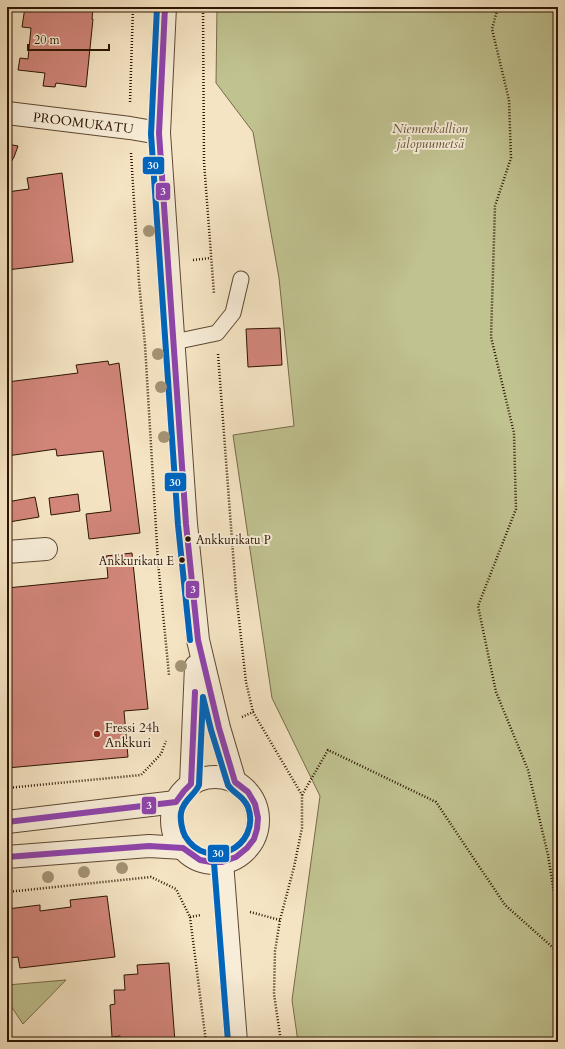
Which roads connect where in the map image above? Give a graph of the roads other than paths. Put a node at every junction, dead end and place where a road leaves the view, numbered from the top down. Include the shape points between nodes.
1 (165, 7) edge
2 (7, 113) edge
3 (159, 133) junction
4 (241, 279) dead end
5 (174, 342) junction
6 (46, 549) dead end
7 (7, 552) edge
8 (198, 640) junction
9 (235, 782) junction
10 (191, 784) junction
11 (176, 802) junction
12 (7, 822) edge
13 (183, 848) junction
14 (7, 857) edge
15 (222, 862) junction
16 (236, 1042) edge

1 - 3 street
2 - 3 street, PROOMUKATU
3 - 5 street
4 - 5 lane via 233,313 217,333
5 - 8 street via 186,524
6 - 7 street
8 - 9 street
8 - 10 street
9 - 10 street via 213,777
9 - 15 street via 248,792 256,804 257,829 254,839 247,848 236,857
10 - 11 street
11 - 12 street
11 - 13 street via 173,823 176,836
13 - 14 street via 149,846
13 - 15 street via 200,860
15 - 16 street

